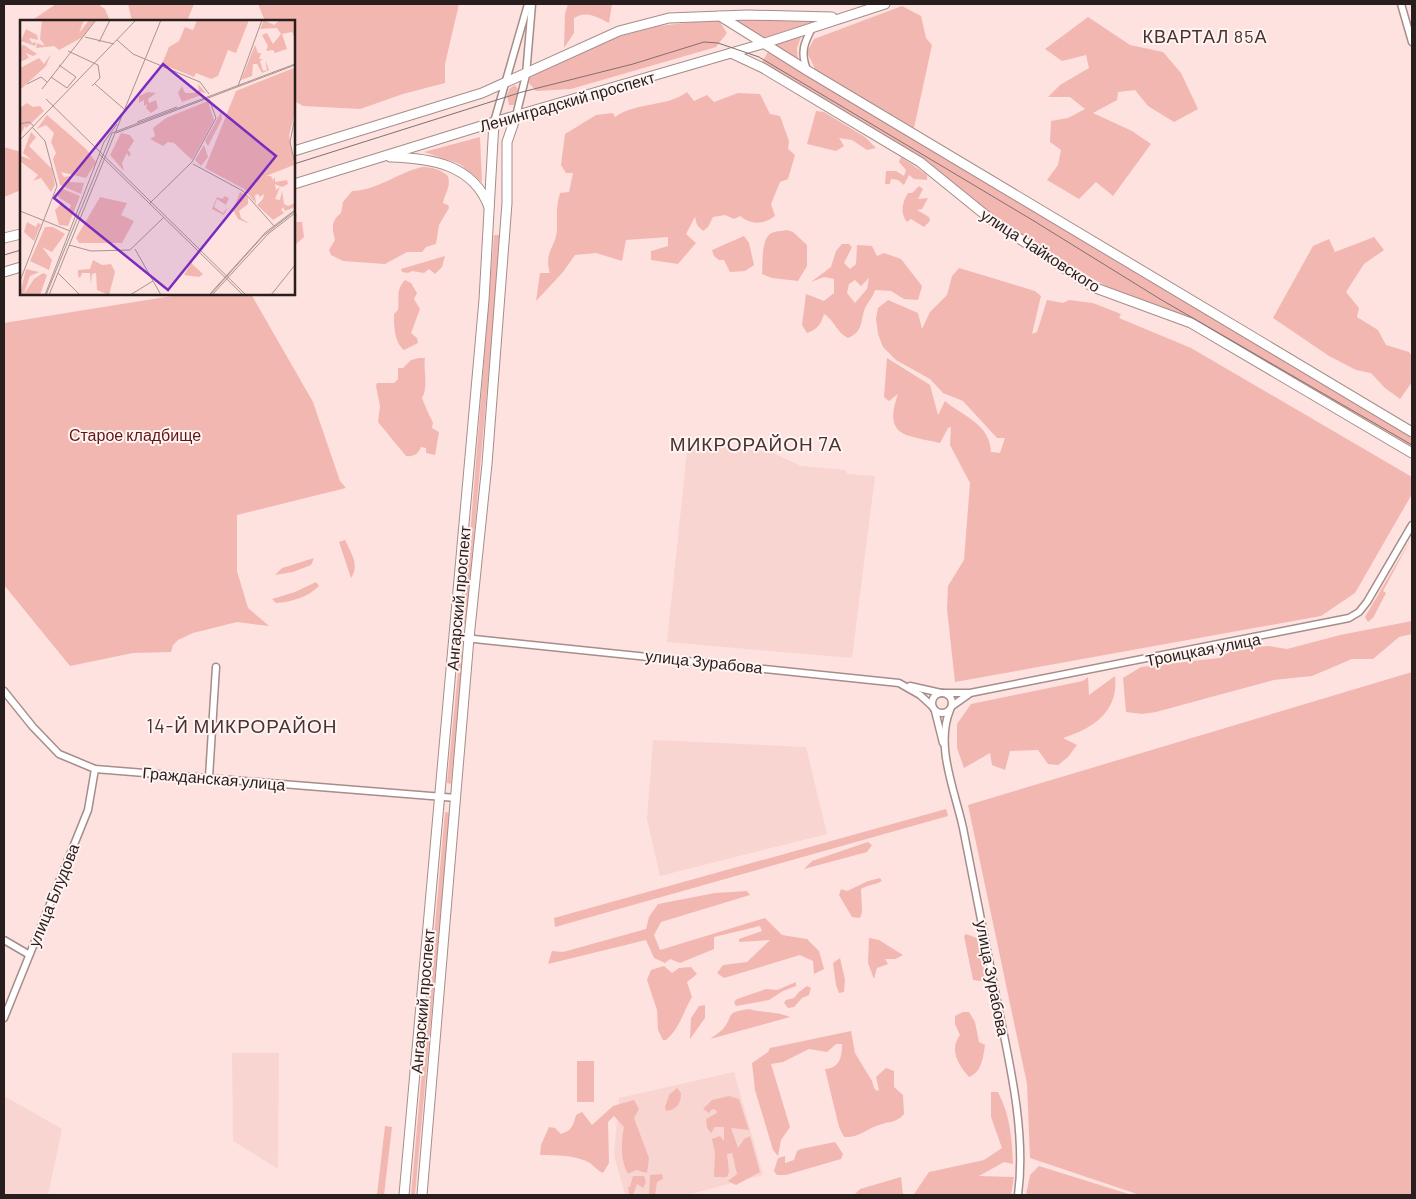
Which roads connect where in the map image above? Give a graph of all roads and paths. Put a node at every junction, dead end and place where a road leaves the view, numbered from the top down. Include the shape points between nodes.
1 (530, 4) edge
2 (886, 4) edge
3 (1402, 4) edge
4 (720, 16) junction
5 (840, 17) junction
6 (812, 26) junction
7 (1412, 42) edge
8 (762, 44) junction
9 (730, 53) junction
10 (808, 72) junction
11 (526, 75) junction
12 (504, 83) junction
13 (516, 116) junction
14 (494, 122) junction
15 (295, 151) edge
16 (382, 157) junction
17 (295, 184) edge
18 (490, 209) junction
19 (489, 229) junction
20 (505, 231) junction
21 (20, 234) edge
22 (4, 238) edge
23 (20, 267) edge
24 (4, 272) edge
25 (1412, 432) edge
26 (1412, 453) edge
27 (1412, 525) edge
28 (455, 637) junction
29 (469, 638) junction
30 (216, 667) dead end
31 (899, 683) junction
32 (4, 691) edge
33 (942, 693) junction
34 (970, 693) junction
35 (933, 708) junction
36 (951, 708) junction
37 (944, 747) junction
38 (95, 769) junction
39 (210, 777) junction
40 (440, 798) junction
41 (456, 798) junction
42 (4, 940) edge
43 (28, 954) junction
44 (4, 1018) edge
45 (404, 1195) edge
46 (422, 1195) edge
47 (1018, 1195) edge

1 - 11 street, Ангарский проспект
1 - 12 street, Ангарский проспект
2 - 5 main road, Ленинградский проспект
3 - 7 street
4 - 5 main road, Ленинградский проспект
4 - 8 main road
4 - 11 main road, Ленинградский проспект via 669,18 619,30
5 - 6 main road, Ленинградский проспект
6 - 8 main road, Ленинградский проспект
6 - 10 street via 802,48
8 - 9 main road, Ленинградский проспект
8 - 10 main road
9 - 13 main road, Ленинградский проспект
9 - 26 main road, улица Чайковского via 763,68 920,162 994,222 1093,287 1191,323
10 - 25 main road
11 - 12 main road, Ленинградский проспект
11 - 13 street, Ангарский проспект
12 - 14 street, Ангарский проспект
12 - 15 main road, Ленинградский проспект via 482,93
13 - 14 main road, Ленинградский проспект
13 - 20 main road, Ангарский проспект via 507,142
14 - 16 main road, Ленинградский проспект
14 - 18 main road, Ангарский проспект
16 - 17 main road, Ленинградский проспект
16 - 18 main road via 422,158 452,167 477,184
18 - 19 main road, Ангарский проспект
19 - 20 main road
19 - 28 main road, Ангарский проспект
20 - 29 main road, Ангарский проспект via 488,455
21 - 22 main road
23 - 24 main road
27 - 34 street, Троицкая улица via 1367,602 1350,618
28 - 29 street, улица Зурабова
28 - 40 main road, Ангарский проспект
29 - 31 street, улица Зурабова
29 - 41 main road, Ангарский проспект
30 - 39 street
31 - 33 street, Троицкая улица
31 - 35 street, улица Зурабова via 918,693
32 - 38 street, Гражданская улица via 60,754
33 - 34 street, Троицкая улица
33 - 35 street via 933,697
33 - 36 street via 950,697
34 - 36 street
35 - 36 street via 943,713
35 - 37 street
36 - 37 street
37 - 47 street, улица Зурабова via 1012,1075 1021,1165
38 - 39 street, Гражданская улица
38 - 43 street, улица Блудова via 88,810
39 - 40 street, Гражданская улица
40 - 41 street, Гражданская улица
40 - 45 main road, Ангарский проспект
41 - 46 main road, Ангарский проспект
42 - 43 street
43 - 44 street, улица Блудова

